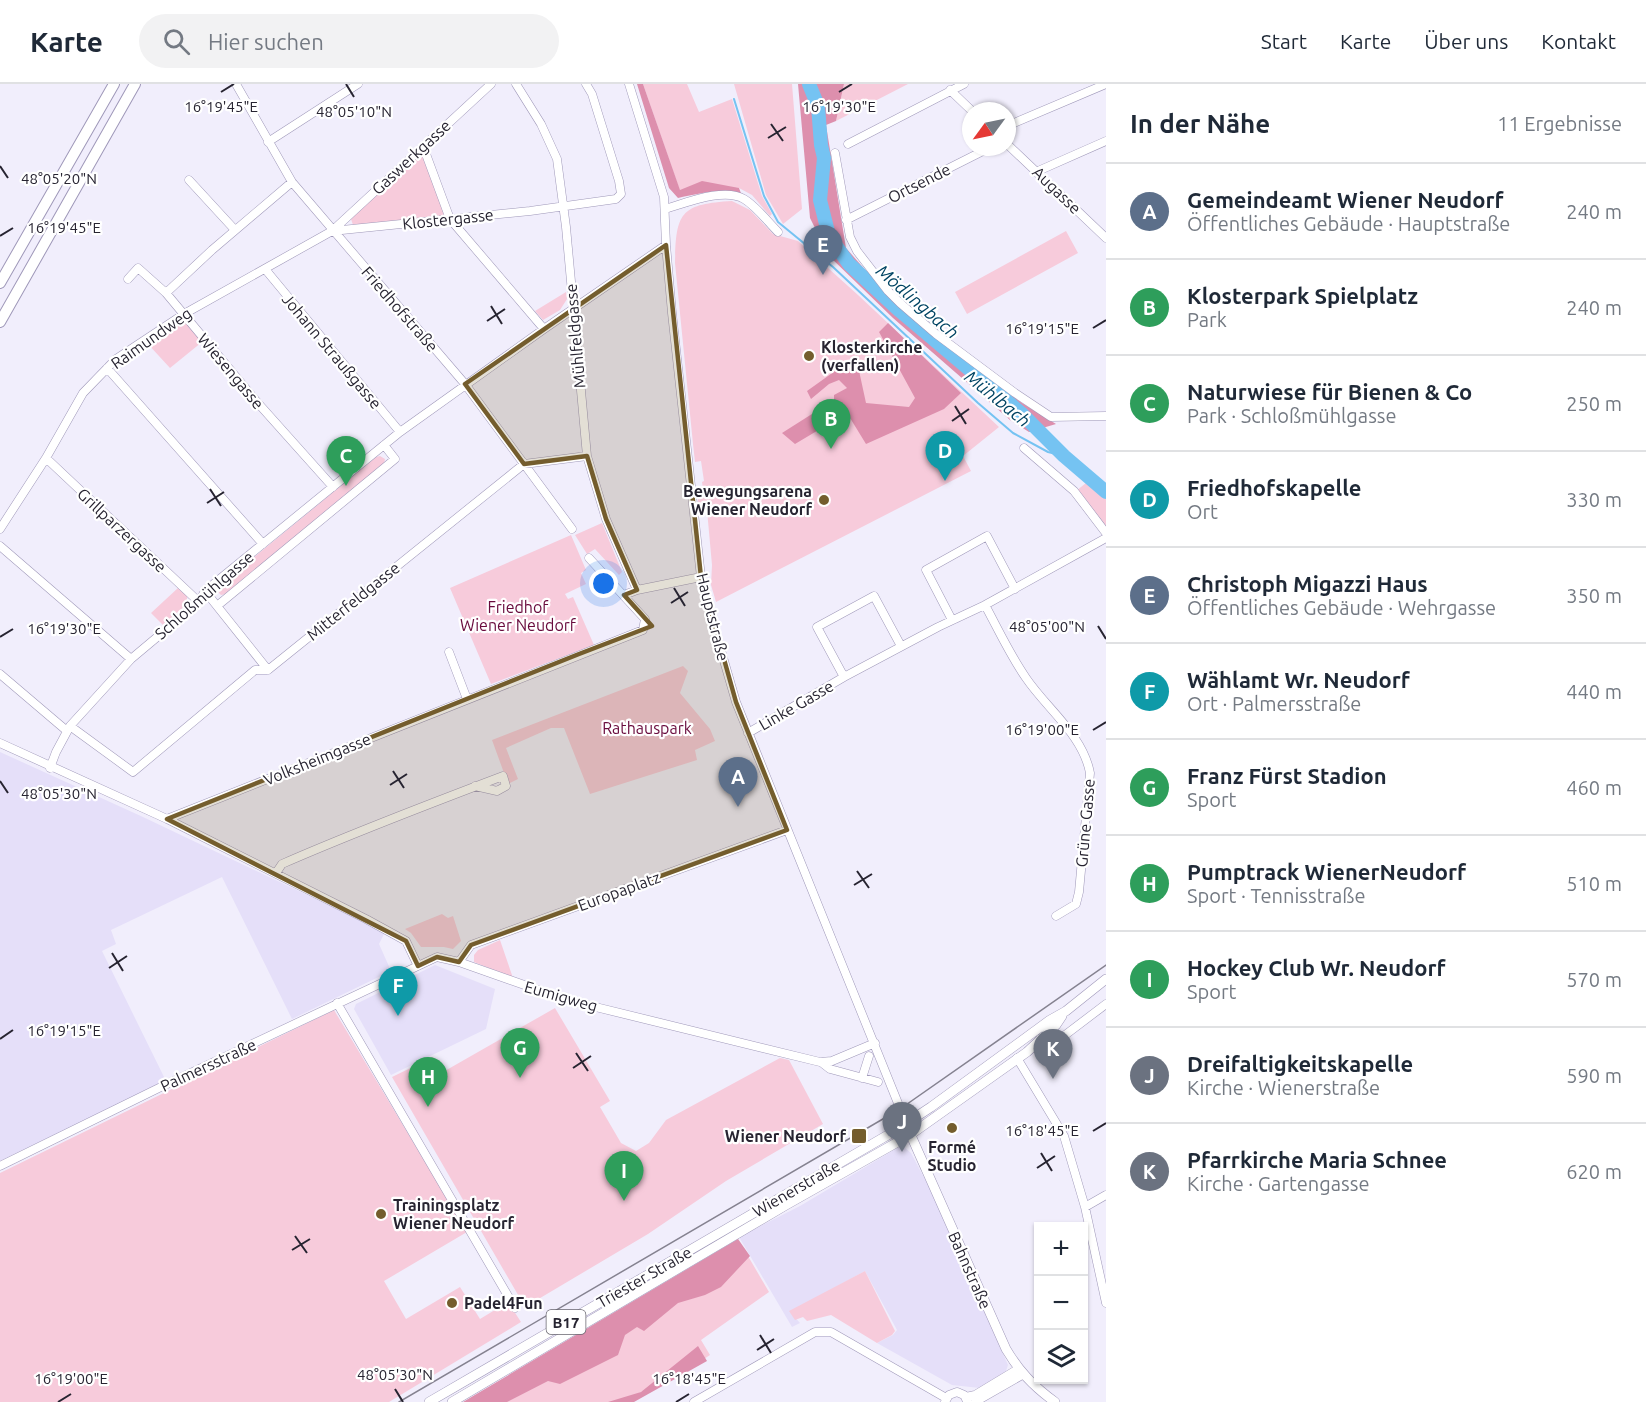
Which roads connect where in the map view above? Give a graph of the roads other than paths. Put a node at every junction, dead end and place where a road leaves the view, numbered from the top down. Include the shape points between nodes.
1 (114, 84) edge
2 (135, 84) edge
3 (236, 84) edge
4 (358, 84) edge
5 (490, 84) edge
6 (516, 84) edge
7 (586, 84) edge
8 (629, 84) edge
9 (964, 84) edge
10 (1106, 84) edge
11 (950, 90) junction
12 (963, 102) edge
13 (1016, 122) edge
14 (1106, 141) edge
15 (268, 142) junction
16 (848, 144) dead end
17 (423, 146) junction
18 (1016, 152) edge
19 (835, 153) dead end
20 (973, 156) edge
21 (1038, 171) junction
22 (188, 180) dead end
23 (292, 182) junction
24 (563, 205) junction
25 (665, 209) junction
26 (450, 219) junction
27 (846, 220) junction
28 (235, 230) junction
29 (332, 231) junction
30 (778, 232) dead end
31 (1106, 238) edge
32 (666, 245) junction
33 (265, 269) junction
34 (128, 279) dead end
35 (0, 283) edge
36 (166, 293) junction
37 (572, 310) junction
38 (184, 314) junction
39 (0, 322) edge
40 (544, 329) junction
41 (107, 368) junction
42 (465, 384) junction
43 (1106, 416) edge
44 (400, 432) junction
45 (384, 445) junction
46 (1024, 448) dead end
47 (587, 456) junction
48 (46, 458) junction
49 (524, 464) junction
50 (333, 487) junction
51 (0, 528) edge
52 (572, 529) dead end
53 (1106, 533) edge
54 (1106, 538) edge
55 (263, 544) junction
56 (0, 546) edge
57 (589, 558) dead end
58 (701, 577) junction
59 (1015, 589) junction
60 (637, 590) junction
61 (205, 591) junction
62 (624, 595) junction
63 (199, 602) junction
64 (985, 605) junction
65 (217, 606) junction
66 (952, 620) junction
67 (901, 646) junction
68 (448, 652) dead end
69 (131, 659) junction
70 (268, 670) junction
71 (0, 674) edge
72 (843, 677) junction
73 (467, 699) junction
74 (68, 729) junction
75 (748, 733) junction
76 (0, 743) edge
77 (50, 768) junction
78 (475, 786) dead end
79 (168, 819) junction
80 (787, 830) junction
81 (276, 873) junction
82 (1056, 916) dead end
83 (459, 962) junction
84 (418, 966) junction
85 (1106, 979) edge
86 (338, 1003) junction
87 (1106, 1004) edge
88 (1066, 1011) junction
89 (1040, 1039) junction
90 (875, 1043) junction
91 (869, 1056) dead end
92 (1017, 1058) junction
93 (820, 1062) junction
94 (862, 1078) junction
95 (878, 1082) dead end
96 (906, 1123) junction
97 (910, 1135) junction
98 (0, 1166) edge
99 (1106, 1196) edge
100 (1085, 1208) junction
101 (707, 1246) junction
102 (1106, 1303) edge
103 (515, 1308) dead end
104 (1020, 1372) junction
105 (946, 1400) edge
106 (967, 1400) edge
107 (429, 1402) edge
108 (452, 1402) edge
109 (694, 1402) edge
110 (975, 1402) edge
111 (1055, 1402) edge

1 - 35 highway
2 - 39 highway
3 - 15 street, Friedhofstraße
4 - 15 street
5 - 17 street, Gaswerkgasse
6 - 24 street, Mühlfeldgasse via 557,159
7 - 24 street, Klostergasse via 613,158 621,194 605,202
8 - 25 street, Hauptstraße via 662,186
9 - 11 street
10 - 13 street
11 - 12 street
11 - 16 street
14 - 21 street
15 - 23 street, Friedhofstraße
17 - 26 street
17 - 29 street, Gaswerkgasse
18 - 21 street, Augasse
19 - 27 street
20 - 27 street, Ortsende
21 - 31 street, Augasse
22 - 28 street
23 - 28 street
23 - 29 street, Friedhofstraße
24 - 26 street, Klostergasse
24 - 37 street, Mühlfeldgasse
25 - 30 street via 731,194 744,199
25 - 32 street, Hauptstraße
26 - 29 street, Klostergasse
26 - 40 street
27 - 43 street via 857,251 888,291 945,341 1051,417
28 - 36 street
29 - 33 street, Raimundweg
29 - 42 street, Friedhofstraße
32 - 37 street, Schloßmühlgasse
32 - 58 street, Hauptstraße
33 - 38 street, Raimundweg
33 - 44 street, Johann Straußgasse
34 - 36 street, Wiesengasse via 138,268
36 - 38 street, Wiesengasse
37 - 40 street, Schloßmühlgasse
37 - 47 street, Mühlfeldgasse
38 - 41 street, Raimundweg
38 - 50 street, Wiesengasse
40 - 42 street, Schloßmühlgasse
41 - 48 street, Raimundweg via 83,393
41 - 55 street
42 - 44 street, Schloßmühlgasse
42 - 49 street, Friedhofstraße
44 - 45 street, Schloßmühlgasse
45 - 50 street, Schloßmühlgasse
45 - 65 street, Schloßmühlgasse via 395,459
46 - 53 street via 1074,491
47 - 49 street
47 - 60 street, Mühlfeldgasse via 606,519
48 - 51 street, Raimundweg
48 - 63 street, Grillparzergasse
49 - 52 street, Friedhofstraße
49 - 70 street, Mitterfeldgasse
50 - 55 street, Schloßmühlgasse
54 - 59 street, Linke Gasse
55 - 61 street, Schloßmühlgasse
56 - 69 street
57 - 62 street
58 - 60 street
58 - 75 street, Hauptstraße via 726,672
59 - 64 street, Linke Gasse
59 - 66 street via 987,536 926,570
60 - 62 street
61 - 63 street, Schloßmühlgasse
61 - 65 street
62 - 73 street, Volksheimgasse via 645,619 643,630
63 - 69 street, Schloßmühlgasse
64 - 66 street, Linke Gasse
64 - 82 street, Grüne Gasse via 1024,675 1080,745 1090,773 1079,892 1076,904
65 - 70 street
66 - 67 street, Linke Gasse
67 - 72 street, Linke Gasse
67 - 72 street, Linke Gasse via 874,596 817,627
68 - 73 street
69 - 74 street, Schloßmühlgasse
70 - 74 street, Mitterfeldgasse via 255,670 132,772
71 - 74 street
72 - 75 street, Linke Gasse
73 - 79 street, Volksheimgasse
74 - 77 street, Schloßmühlgasse
75 - 80 street, Hauptstraße
76 - 77 street
77 - 79 street
78 - 81 street via 282,864
79 - 81 street
80 - 83 street, Europaplatz via 471,945
80 - 90 street, Hauptstraße
81 - 84 street via 406,941
83 - 84 street, Eumigweg via 437,957
83 - 93 street, Eumigweg via 567,1000
84 - 86 street, Palmersstraße
85 - 88 main road, Wienerstraße / B17
86 - 98 street, Palmersstraße
86 - 103 street
87 - 89 street via 1052,1045
88 - 89 main road, Wienerstraße / B17
88 - 96 main road, Wienerstraße / B17
89 - 92 main road, Wienerstraße / B17
90 - 93 street, Eumigweg
90 - 96 street, Hauptstraße
91 - 94 street
92 - 97 main road, Wienerstraße / B17
92 - 100 street via 1064,1136
93 - 94 street
94 - 95 street
96 - 97 main road, Bahnstraße
96 - 101 main road, Wienerstraße / B17
97 - 101 main road, Wienerstraße / B17
97 - 104 main road, Bahnstraße via 1006,1349
99 - 100 street
100 - 102 street
101 - 107 main road, Triester Straße / B17
101 - 108 main road, Triester Straße / B17
104 - 106 street
104 - 110 street
104 - 111 main road, Bahnstraße
105 - 106 street via 957,1392
105 - 109 street via 831,1332 814,1332

